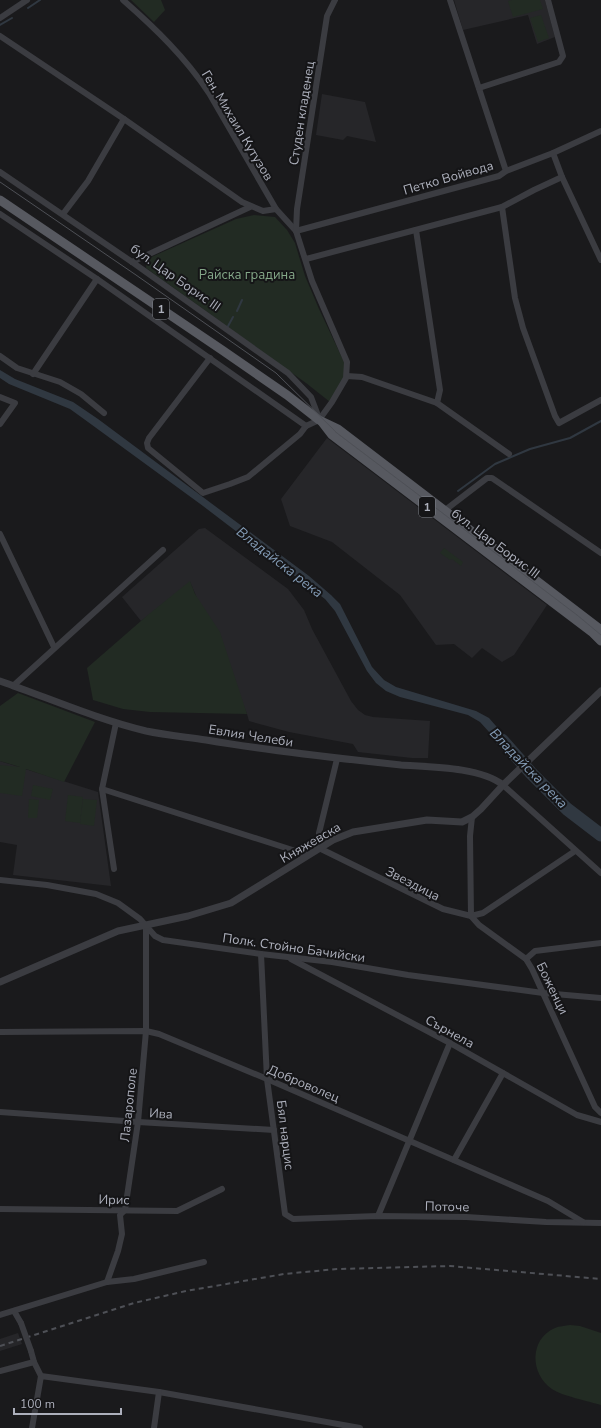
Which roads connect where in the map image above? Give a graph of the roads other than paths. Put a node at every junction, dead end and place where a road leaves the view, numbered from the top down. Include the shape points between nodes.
1 (27, 0) edge
2 (123, 0) edge
3 (335, 0) edge
4 (450, 0) edge
5 (548, 0) edge
6 (0, 18) edge
7 (0, 36) edge
8 (479, 88) junction
9 (124, 119) junction
10 (601, 131) edge
11 (553, 153) junction
12 (506, 171) junction
13 (0, 172) edge
14 (562, 178) junction
15 (0, 200) edge
16 (250, 207) junction
17 (502, 207) junction
18 (276, 209) junction
19 (0, 214) edge
20 (63, 214) junction
21 (416, 230) junction
22 (296, 231) junction
23 (306, 259) junction
24 (601, 260) edge
25 (132, 262) junction
26 (97, 279) junction
27 (0, 356) edge
28 (210, 358) junction
29 (33, 374) junction
30 (347, 376) junction
31 (0, 397) edge
32 (601, 400) edge
33 (437, 403) junction
34 (104, 413) dead end
35 (320, 420) junction
36 (0, 424) edge
37 (306, 426) junction
38 (509, 454) dead end
39 (444, 511) junction
40 (0, 534) edge
41 (163, 550) dead end
42 (601, 553) edge
43 (601, 630) edge
44 (601, 641) edge
45 (54, 647) junction
46 (0, 681) edge
47 (13, 686) junction
48 (601, 691) edge
49 (116, 723) junction
50 (337, 759) junction
51 (503, 785) junction
52 (102, 789) junction
53 (472, 817) junction
54 (319, 848) junction
55 (575, 851) junction
56 (308, 855) junction
57 (114, 869) dead end
58 (601, 873) edge
59 (0, 880) edge
60 (471, 916) junction
61 (146, 926) junction
62 (601, 943) edge
63 (261, 954) junction
64 (288, 957) junction
65 (526, 959) junction
66 (0, 982) edge
67 (544, 993) junction
68 (601, 998) edge
69 (146, 1031) junction
70 (0, 1032) edge
71 (450, 1043) junction
72 (502, 1073) junction
73 (268, 1079) junction
74 (0, 1112) edge
75 (601, 1113) edge
76 (138, 1122) junction
77 (601, 1122) edge
78 (274, 1130) junction
79 (408, 1140) junction
80 (454, 1160) junction
81 (222, 1189) dead end
82 (0, 1209) edge
83 (125, 1210) junction
84 (378, 1216) junction
85 (293, 1219) joint
86 (583, 1222) junction
87 (601, 1223) edge
88 (204, 1262) dead end
89 (107, 1282) junction
90 (14, 1311) junction
91 (0, 1315) edge
92 (34, 1362) junction
93 (0, 1371) edge
94 (41, 1376) junction
95 (160, 1392) junction
96 (32, 1428) edge
97 (154, 1428) edge
98 (360, 1428) edge

1 - 6 street
2 - 18 street, Ген. Михаил Кутузов via 160,33 198,76
3 - 22 street, Студен кладенец via 327,16 321,50 297,209
4 - 8 street
5 - 8 street via 562,56 559,62
7 - 9 street
8 - 12 street
9 - 16 street
9 - 20 street via 88,181
10 - 11 street, Петко Войвода
11 - 12 street, Петко Войвода
11 - 14 street
12 - 22 street, Петко Войвода via 499,176
13 - 20 street, бул. Цар Борис III
14 - 17 street
14 - 24 street
15 - 35 main road, бул. Цар Борис III / 1 via 222,350
16 - 18 street via 263,212
16 - 25 street
17 - 21 street
17 - 32 street via 515,298 523,328 555,416 559,423
18 - 22 street, Ген. Михаил Кутузов
19 - 26 street
20 - 25 street, бул. Цар Борис III
21 - 23 street
21 - 33 street via 440,390
22 - 23 street
23 - 30 street via 312,280 347,362
25 - 35 street, бул. Цар Борис III via 288,373 311,397
26 - 28 street
26 - 29 street
27 - 29 street via 17,368
28 - 37 street
28 - 37 street via 147,443 148,448 203,492 248,477 300,434
29 - 34 street via 60,382 81,394
30 - 33 street via 362,377
30 - 35 street
31 - 36 street via 15,403
33 - 38 street
35 - 37 street
35 - 39 main road, бул. Цар Борис III / 1 via 338,429
35 - 44 main road, бул. Цар Борис III / 1 via 332,435
39 - 42 street via 487,478 492,478
39 - 43 main road, бул. Цар Борис III / 1
40 - 45 street
41 - 45 street
45 - 47 street
46 - 47 street, Евлия Челеби
47 - 49 street, Евлия Челеби
48 - 51 street
49 - 50 street, Евлия Челеби via 148,731
49 - 52 street
50 - 51 street, Евлия Челеби via 464,771 487,775
50 - 54 street via 319,833
51 - 53 street
51 - 55 street
52 - 56 street
52 - 57 street
53 - 54 street, Княжевска via 462,822 427,820 353,832
53 - 60 street
54 - 56 street, Княжевска
54 - 60 street, Звездица via 443,910
55 - 58 street
55 - 60 street via 483,913
56 - 61 street, Княжевска via 231,903
59 - 61 street, Полк. Стойно Бачийски via 96,894 118,903
60 - 65 street, Боженци via 479,925
61 - 63 street, Полк. Стойно Бачийски via 163,940
61 - 66 street, Княжевска via 118,932
61 - 69 street, Лазарополе
62 - 65 street via 536,951
63 - 64 street, Полк. Стойно Бачийски
63 - 73 street, Бял нарцис
64 - 67 street, Полк. Стойно Бачийски
64 - 71 street, Сърнела
65 - 67 street, Боженци
67 - 68 street, Полк. Стойно Бачийски
67 - 75 street, Боженци via 595,1107
69 - 70 street, Доброволец
69 - 73 street, Доброволец
69 - 76 street, Лазарополе
71 - 72 street, Сърнела
71 - 79 street
72 - 77 street, Сърнела via 577,1115
72 - 80 street
73 - 78 street, Бял нарцис
73 - 79 street, Доброволец
74 - 76 street, Ива
76 - 78 street, Ива
76 - 83 street, Лазарополе
78 - 85 street, Бял нарцис via 285,1214
79 - 80 street, Доброволец
79 - 84 street
80 - 86 street, Доброволец via 548,1201
81 - 83 street, Ирис via 177,1211
82 - 83 street, Ирис
83 - 89 street, Лазарополе via 120,1215 122,1234
84 - 85 street, Поточе
84 - 86 street, Поточе
86 - 87 street, Поточе
88 - 89 street via 134,1279
89 - 90 street
90 - 91 street
90 - 92 street, bridge via 21,1323
92 - 93 street
92 - 94 street
94 - 95 street
94 - 96 street
95 - 97 street
95 - 98 street

